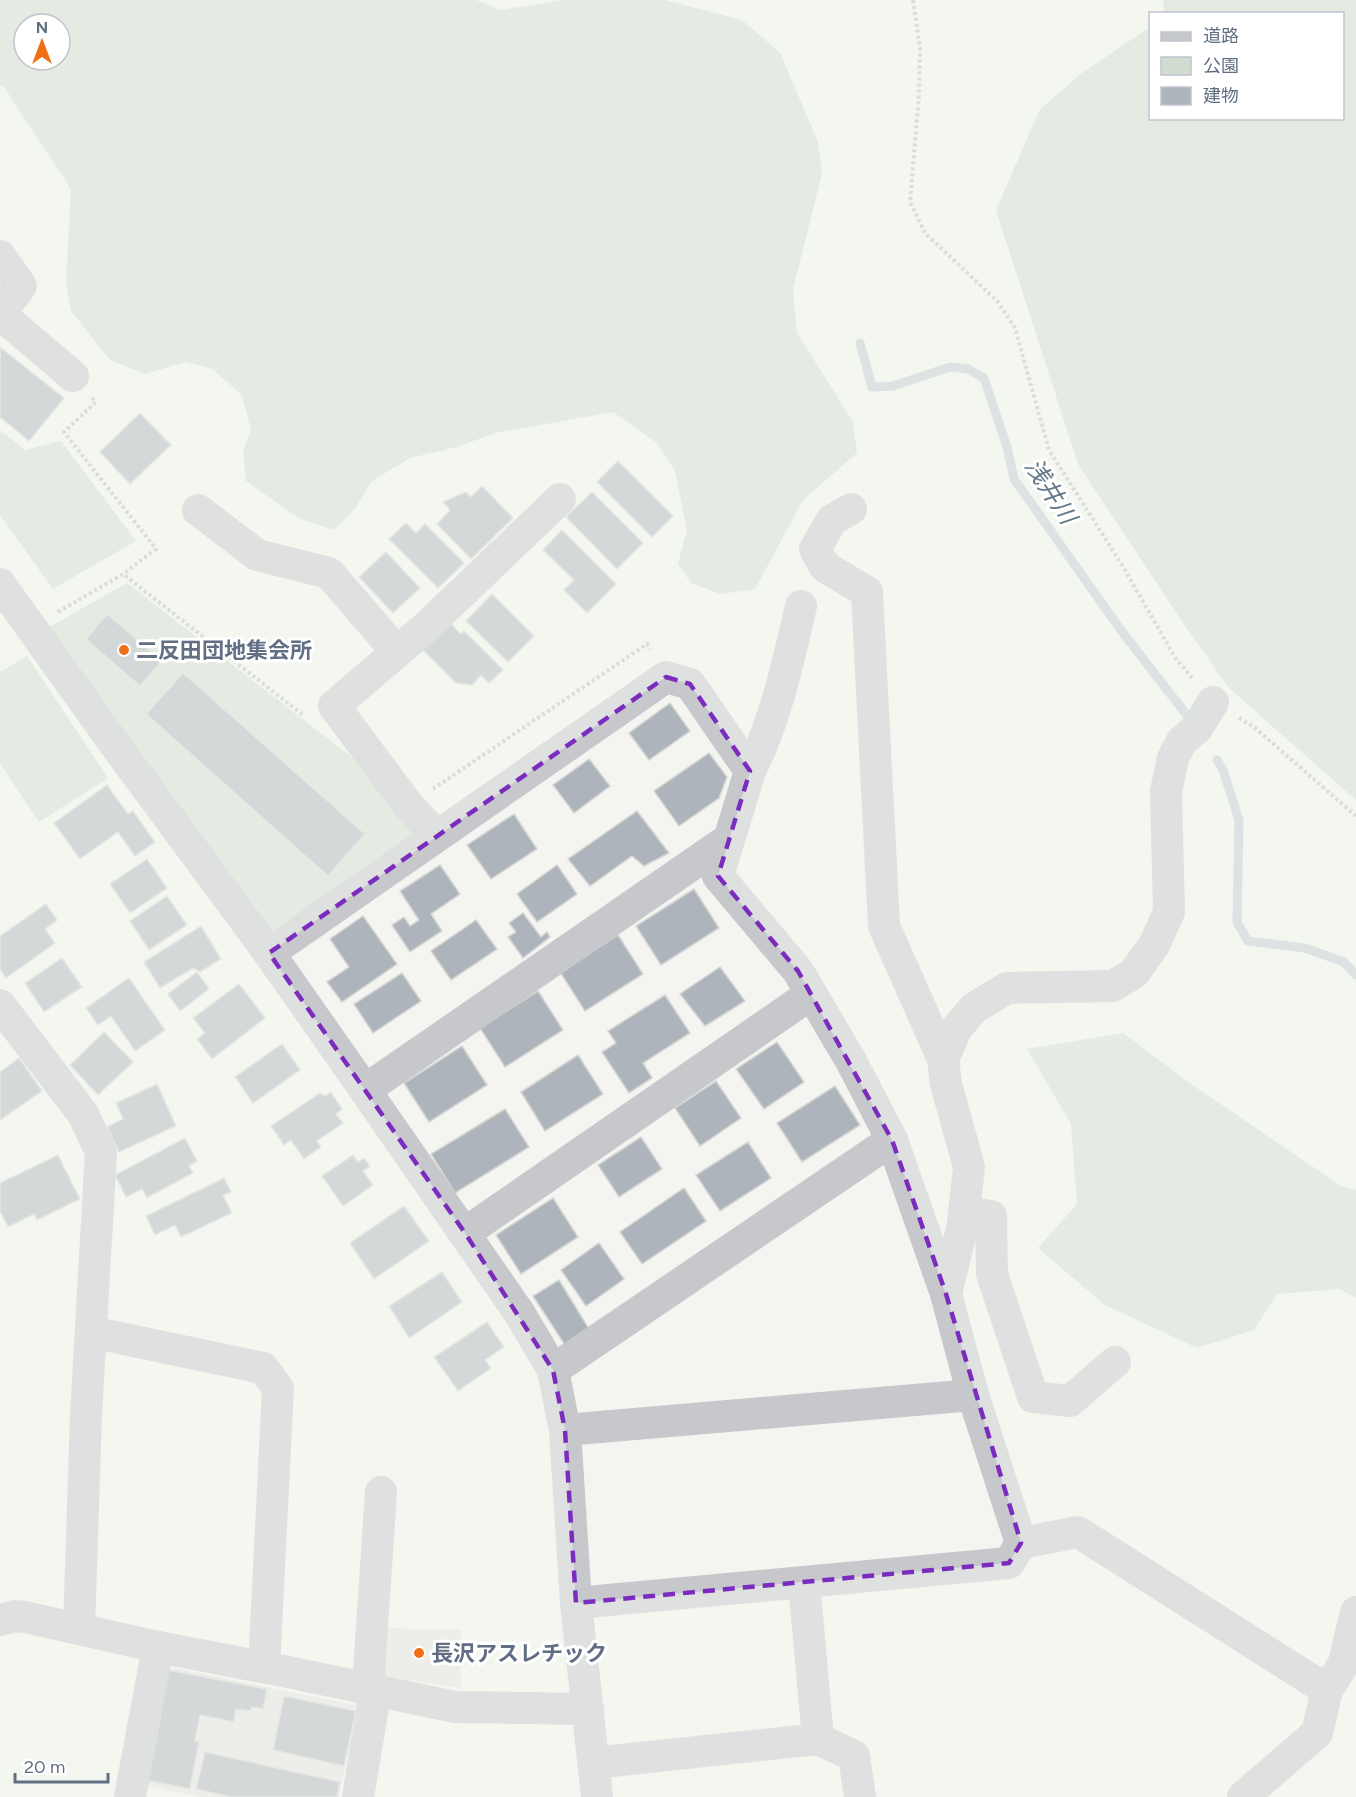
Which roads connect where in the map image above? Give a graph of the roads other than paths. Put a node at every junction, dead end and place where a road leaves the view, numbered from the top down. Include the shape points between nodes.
1 (0, 256) edge
2 (0, 313) edge
3 (73, 376) road end
4 (560, 499) dead end
5 (851, 509) dead end
6 (198, 510) dead end
7 (0, 584) edge
8 (801, 606) dead end
9 (397, 652) junction
10 (1213, 702) road end
11 (750, 771) junction
12 (432, 839) junction
13 (729, 839) junction
14 (269, 953) junction
15 (811, 994) junction
16 (0, 1005) edge
17 (944, 1059) junction
18 (365, 1090) junction
19 (892, 1140) junction
20 (964, 1212) junction
21 (465, 1233) junction
22 (946, 1294) junction
23 (91, 1332) junction
24 (1115, 1362) dead end
25 (554, 1370) junction
26 (973, 1395) junction
27 (565, 1430) junction
28 (381, 1492) dead end
29 (1021, 1543) junction
30 (804, 1582) junction
31 (576, 1603) junction
32 (1356, 1612) edge
33 (0, 1620) edge
34 (79, 1629) junction
35 (158, 1647) junction
36 (264, 1667) junction
37 (369, 1689) junction
38 (1327, 1690) junction
39 (588, 1709) junction
40 (818, 1739) junction
41 (593, 1763) junction
42 (130, 1797) edge
43 (358, 1797) edge
44 (597, 1797) edge
45 (860, 1797) edge
46 (1243, 1797) edge

1 - 2 street via 21,286
2 - 3 street
4 - 9 street
5 - 17 street via 832,520 815,549 825,567 867,592 884,926
6 - 9 street via 257,555 329,573
7 - 14 street
8 - 11 street via 784,683 763,746
9 - 12 street via 334,706 408,805 434,833
10 - 17 street via 1173,758 1166,791 1169,912 1154,945 1134,973 1113,986 1007,988 974,1008 957,1028
11 - 12 street via 690,684 666,676
11 - 13 street
12 - 14 street
13 - 15 street via 718,876 798,971
13 - 18 street
14 - 18 street
15 - 19 street
15 - 21 street
16 - 23 street via 83,1114 101,1152
17 - 20 street via 946,1084 969,1167
18 - 21 street
19 - 22 street
19 - 25 street
20 - 22 street
20 - 24 street via 990,1216 992,1274 1033,1397 1070,1401
21 - 25 street
22 - 26 street
23 - 34 street
23 - 36 street via 263,1368 278,1388
25 - 27 street
26 - 27 street
26 - 29 street
27 - 31 street
28 - 37 street
29 - 30 street via 1008,1563
29 - 38 street via 1078,1532
30 - 31 street
30 - 40 street
31 - 39 street
32 - 38 street via 1344,1663
33 - 34 street via 25,1617
34 - 35 street
35 - 36 street
35 - 42 street
36 - 37 street
37 - 39 street via 455,1707
37 - 43 street via 373,1707
38 - 46 street via 1317,1733
39 - 41 street
40 - 41 street
40 - 45 street via 854,1756
41 - 44 street

